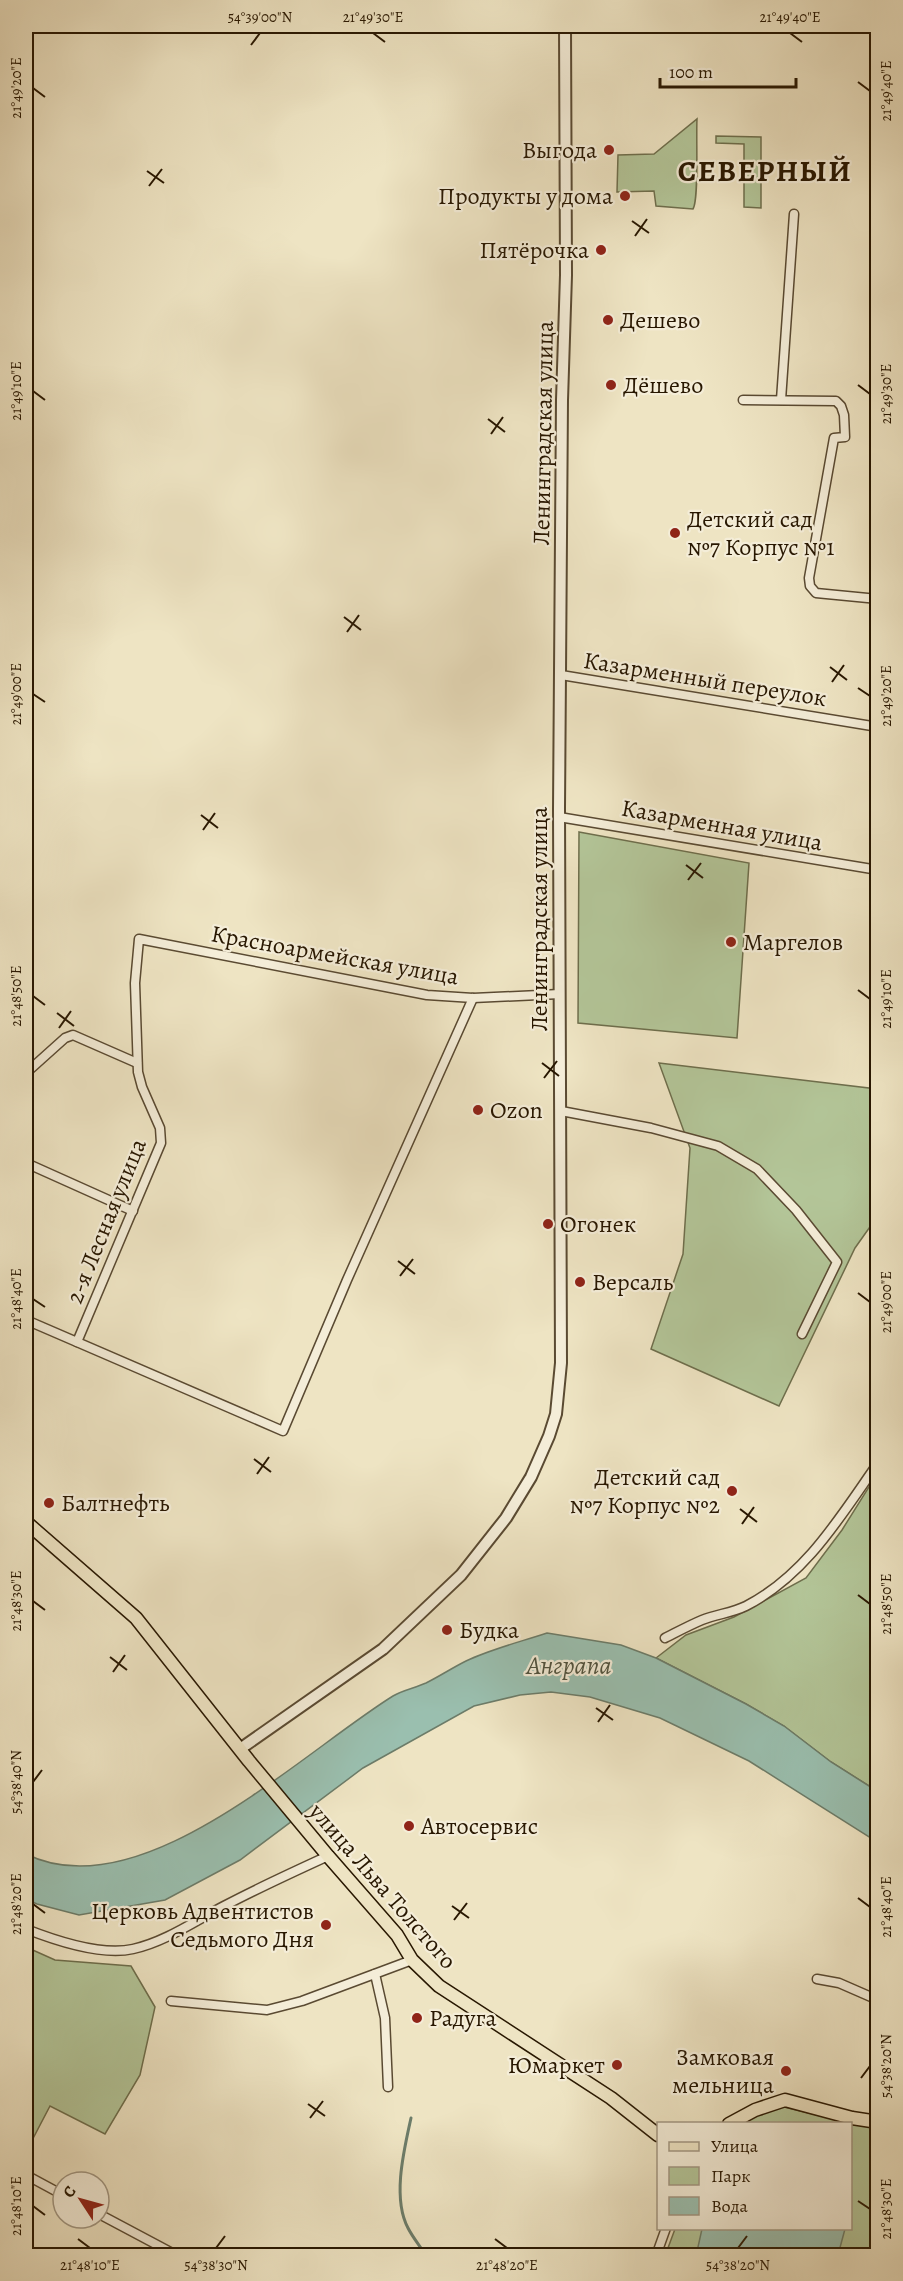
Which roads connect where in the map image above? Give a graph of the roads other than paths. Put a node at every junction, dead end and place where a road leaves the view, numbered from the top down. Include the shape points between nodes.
1 (565, 26) edge
2 (794, 214) dead end
3 (743, 400) dead end
4 (780, 400) junction
5 (878, 599) edge
6 (561, 675) junction
7 (878, 726) edge
8 (559, 817) junction
9 (878, 870) edge
10 (139, 939) joint
11 (560, 994) junction
12 (473, 998) junction
13 (137, 1063) junction
14 (26, 1073) edge
15 (561, 1111) junction
16 (26, 1163) edge
17 (133, 1211) junction
18 (26, 1320) edge
19 (802, 1334) dead end
20 (77, 1342) junction
21 (878, 1463) edge
22 (26, 1522) edge
23 (665, 1638) dead end
24 (240, 1749) junction
25 (328, 1856) junction
26 (26, 1929) edge
27 (412, 1960) junction
28 (375, 1974) junction
29 (817, 1978) dead end
30 (878, 2000) edge
31 (171, 2001) dead end
32 (388, 2086) dead end
33 (733, 2122) edge
34 (878, 2122) edge
35 (657, 2134) edge
36 (26, 2175) edge
37 (51, 2189) edge
38 (111, 2220) edge
39 (666, 2230) edge
40 (178, 2256) edge
41 (656, 2256) edge

1 - 6 street, Ленинградская улица
2 - 4 street
3 - 4 street
4 - 5 street via 836,401 844,415 845,437 834,438 810,586 816,593
6 - 7 street, Казарменный переулок
6 - 8 street, Ленинградская улица
8 - 9 street, Казарменная улица
8 - 11 street, Ленинградская улица
10 - 12 street, Красноармейская улица via 392,989
10 - 13 street, 2-я Лесная улица via 135,983
11 - 12 street, Красноармейская улица
11 - 15 street, Ленинградская улица
12 - 20 street via 283,1431
13 - 14 street via 73,1035
13 - 17 street, 2-я Лесная улица via 141,1088 162,1137
15 - 19 street via 718,1146 757,1169 837,1262
15 - 24 street, Ленинградская улица via 561,1363 556,1414 531,1477 506,1518 461,1575 383,1649
16 - 17 street
17 - 20 street, 2-я Лесная улица
18 - 20 street
21 - 23 street via 811,1556 791,1576 746,1606 704,1619
22 - 24 main road, улица Льва Толстого via 136,1618
24 - 25 main road, улица Льва Толстого
25 - 26 street via 131,1950 91,1948
25 - 27 main road, улица Льва Толстого via 397,1935
27 - 28 street
27 - 35 main road, улица Льва Толстого via 439,1986 611,2098
28 - 31 street via 267,2010
28 - 32 street via 385,2018
29 - 30 street
33 - 34 main road via 785,2100
36 - 37 street
38 - 40 street
39 - 41 street

